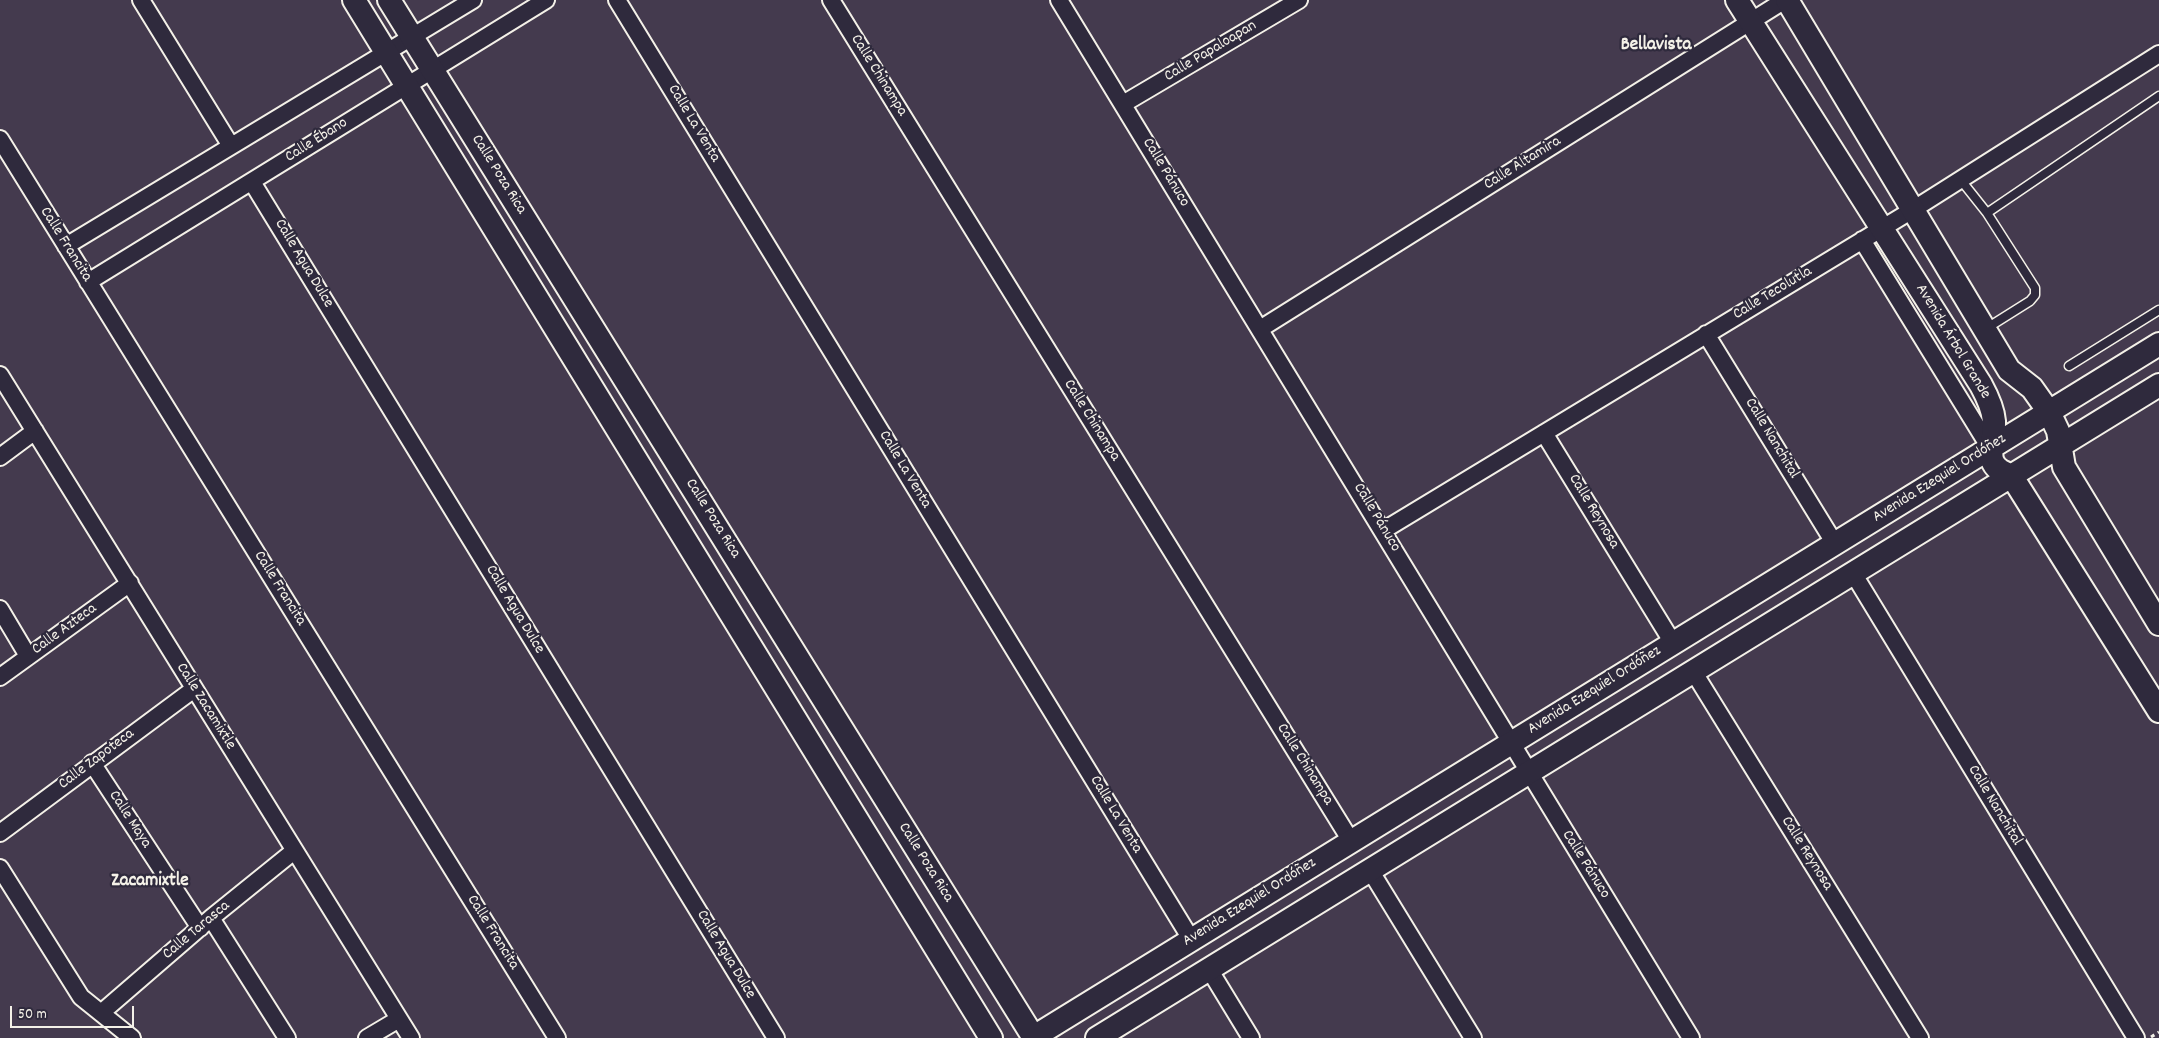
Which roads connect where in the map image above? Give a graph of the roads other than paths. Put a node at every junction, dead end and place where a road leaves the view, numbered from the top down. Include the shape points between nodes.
1 (141, 0) edge
2 (354, 0) edge
3 (389, 0) edge
4 (473, 0) edge
5 (546, 0) edge
6 (616, 0) edge
7 (831, 0) edge
8 (1059, 0) edge
9 (1299, 0) edge
10 (1737, 0) edge
11 (1786, 0) edge
12 (1750, 21) junction
13 (412, 37) junction
14 (386, 52) junction
15 (2158, 56) edge
16 (432, 70) junction
17 (406, 86) junction
18 (2159, 96) edge
19 (1123, 104) junction
20 (0, 139) edge
21 (231, 146) junction
22 (1960, 179) junction
23 (252, 182) junction
24 (1914, 209) junction
25 (1988, 213) junction
26 (1881, 228) junction
27 (1862, 240) junction
28 (66, 246) junction
29 (88, 282) junction
30 (2159, 310) edge
31 (1260, 329) junction
32 (1985, 329) junction
33 (1706, 334) junction
34 (2159, 344) edge
35 (2068, 366) dead end
36 (0, 375) edge
37 (2159, 385) edge
38 (2049, 412) junction
39 (35, 431) junction
40 (1544, 433) junction
41 (2059, 446) junction
42 (1990, 448) junction
43 (0, 457) edge
44 (2012, 476) junction
45 (1384, 530) junction
46 (724, 538) junction
47 (1834, 544) junction
48 (694, 554) junction
49 (1853, 573) junction
50 (130, 583) junction
51 (760, 597) junction
52 (0, 609) edge
53 (729, 611) junction
54 (2159, 624) edge
55 (1673, 643) junction
56 (28, 656) junction
57 (1693, 671) junction
58 (0, 677) edge
59 (194, 689) junction
60 (2159, 711) edge
61 (1510, 743) junction
62 (92, 763) junction
63 (1528, 773) junction
64 (0, 833) edge
65 (1351, 841) junction
66 (294, 851) junction
67 (0, 868) edge
68 (1370, 870) junction
69 (205, 923) junction
70 (1191, 940) junction
71 (1209, 969) junction
72 (101, 1013) junction
73 (399, 1019) junction
74 (132, 1038) edge
75 (287, 1038) edge
76 (367, 1038) edge
77 (411, 1038) edge
78 (558, 1038) edge
79 (776, 1038) edge
80 (991, 1038) edge
81 (1033, 1038) edge
82 (1097, 1038) edge
83 (1251, 1038) edge
84 (1472, 1038) edge
85 (1691, 1038) edge
86 (1920, 1038) edge
87 (2136, 1038) edge

1 - 21 street
2 - 14 street, Calle Poza Rica
3 - 13 street, Calle Poza Rica
4 - 13 street
5 - 16 street, Calle Ébano
6 - 70 street, Calle La Venta
7 - 65 street, Calle Chinampa
8 - 19 street, Calle Pánuco
9 - 19 street, Calle Papaloapan
10 - 12 street, Avenida Árbol Grande
11 - 12 street, Calle Altamira
11 - 24 street
12 - 26 street, Avenida Árbol Grande
12 - 31 street, Calle Altamira
13 - 14 street
13 - 16 street, Calle Poza Rica
14 - 17 street, Calle Poza Rica
14 - 21 street
15 - 22 street, Calle Tecolutla
16 - 17 street, Calle Ébano
16 - 46 street, Calle Poza Rica
17 - 23 street, Calle Ébano
17 - 48 street, Calle Poza Rica
18 - 25 lane
19 - 31 street, Calle Pánuco
20 - 28 street, Calle Francita
21 - 28 street
22 - 24 street, Calle Tecolutla
22 - 25 lane
23 - 29 street, Calle Ébano
23 - 79 street, Calle Agua Dulce
24 - 26 street, Calle Tecolutla
24 - 32 street
25 - 32 lane via 2035,288 2035,295
26 - 27 street, Calle Tecolutla
26 - 42 street, Avenida Árbol Grande via 1989,401 1994,419
27 - 33 street, Calle Tecolutla
27 - 42 street
28 - 29 street, Calle Francita
29 - 78 street, Calle Francita
30 - 35 lane
31 - 45 street, Calle Pánuco
32 - 38 street via 2009,370 2032,388
33 - 40 street, Calle Tecolutla
33 - 47 street, Calle Nanchital
34 - 38 street, Avenida Ezequiel Ordóñez
36 - 39 street, Calle Zacamixtle
37 - 41 street, Avenida Ezequiel Ordóñez
38 - 41 street via 2058,431
38 - 42 street, Avenida Ezequiel Ordóñez
39 - 43 street
39 - 50 street, Calle Zacamixtle
40 - 45 street, Calle Tecolutla
40 - 55 street, Calle Reynosa
41 - 44 street, Avenida Ezequiel Ordóñez
41 - 54 street via 2064,467
42 - 44 street via 1992,461 2000,472
42 - 47 street, Avenida Ezequiel Ordóñez
44 - 49 street, Avenida Ezequiel Ordóñez
44 - 60 street
45 - 61 street, Calle Pánuco
46 - 48 street via 706,542
46 - 51 street, Calle Poza Rica
47 - 55 street, Avenida Ezequiel Ordóñez
48 - 53 street, Calle Poza Rica
49 - 57 street, Avenida Ezequiel Ordóñez
49 - 87 street, Calle Nanchital
50 - 56 street, Calle Azteca
50 - 59 street, Calle Zacamixtle
51 - 53 street via 747,609
51 - 81 street, Calle Poza Rica
52 - 56 street
53 - 80 street, Calle Poza Rica
55 - 61 street, Avenida Ezequiel Ordóñez
56 - 58 street, Calle Azteca
57 - 63 street, Avenida Ezequiel Ordóñez
57 - 86 street, Calle Reynosa
59 - 62 street, Calle Zapoteca
59 - 66 street, Calle Zacamixtle
61 - 63 street, Calle Pánuco
61 - 65 street, Avenida Ezequiel Ordóñez
62 - 64 street, Calle Zapoteca
62 - 69 street, Calle Maya
63 - 68 street, Avenida Ezequiel Ordóñez
63 - 85 street, Calle Pánuco
65 - 70 street, Avenida Ezequiel Ordóñez
66 - 69 street, Calle Tarasca
66 - 73 street, Calle Zacamixtle
67 - 72 street via 81,997
68 - 71 street, Avenida Ezequiel Ordóñez
68 - 84 street
69 - 72 street, Calle Tarasca
69 - 75 street, Calle Maya
70 - 81 street, Avenida Ezequiel Ordóñez
71 - 82 street, Avenida Ezequiel Ordóñez
71 - 83 street
72 - 74 street
73 - 76 street
73 - 77 street, Calle Zacamixtle

